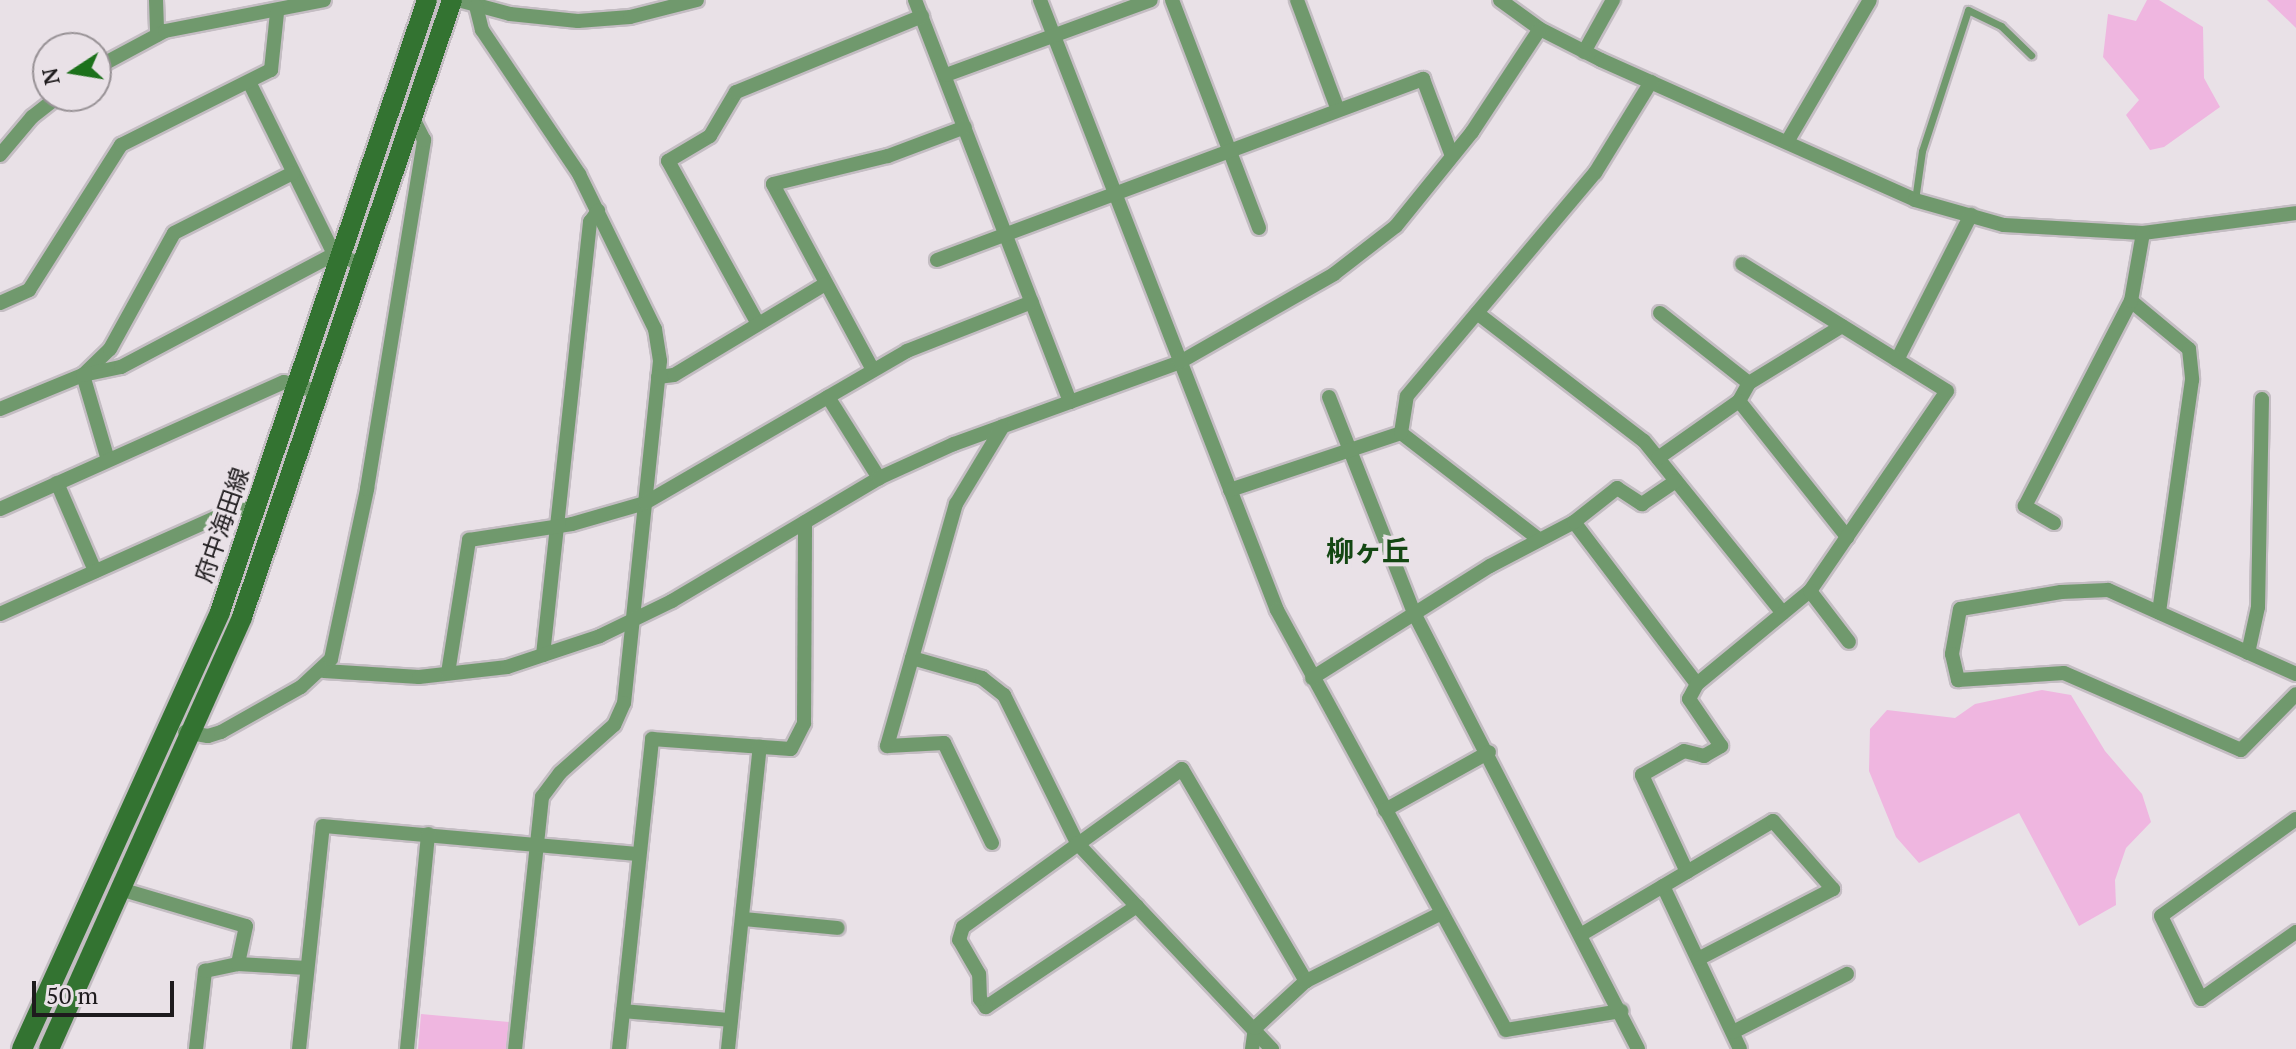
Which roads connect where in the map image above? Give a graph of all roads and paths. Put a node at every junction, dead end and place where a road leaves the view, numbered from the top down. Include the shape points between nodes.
1 (156, 0) edge
2 (324, 0) edge
3 (427, 0) edge
4 (455, 0) edge
5 (697, 0) edge
6 (915, 0) edge
7 (1040, 0) edge
8 (1151, 0) edge
9 (1172, 0) edge
10 (1297, 0) edge
11 (1500, 0) edge
12 (1613, 0) edge
13 (1870, 0) edge
14 (476, 6) junction
15 (277, 13) junction
16 (922, 16) junction
17 (1540, 29) junction
18 (157, 35) junction
19 (1054, 36) junction
20 (1584, 52) junction
21 (2031, 55) dead end
22 (112, 59) edge
23 (946, 75) junction
24 (1651, 82) junction
25 (250, 84) junction
26 (1338, 110) junction
27 (38, 112) edge
28 (413, 118) junction
29 (965, 127) junction
30 (1787, 142) junction
31 (1231, 149) junction
32 (0, 155) edge
33 (1452, 156) junction
34 (293, 173) junction
35 (1114, 192) junction
36 (1915, 200) junction
37 (598, 211) junction
38 (2296, 213) edge
39 (1971, 215) junction
40 (1259, 228) dead end
41 (1006, 233) junction
42 (2143, 233) junction
43 (337, 256) junction
44 (937, 260) dead end
45 (362, 264) junction
46 (1742, 264) dead end
47 (824, 285) junction
48 (2131, 301) junction
49 (1032, 302) junction
50 (0, 303) edge
51 (1477, 313) junction
52 (1660, 313) dead end
53 (757, 322) junction
54 (1842, 326) junction
55 (1897, 360) junction
56 (1180, 362) junction
57 (873, 370) junction
58 (83, 375) junction
59 (658, 377) junction
60 (1749, 383) junction
61 (297, 384) junction
62 (318, 392) junction
63 (828, 397) junction
64 (1329, 397) dead end
65 (2262, 399) dead end
66 (1739, 401) junction
67 (1070, 402) junction
68 (0, 409) edge
69 (1003, 426) junction
70 (1401, 433) junction
71 (1348, 449) junction
72 (1658, 458) junction
73 (108, 460) junction
74 (879, 478) junction
75 (1676, 481) junction
76 (57, 483) junction
77 (1230, 490) junction
78 (645, 503) junction
79 (255, 508) junction
80 (0, 509) edge
81 (805, 522) junction
82 (1574, 522) junction
83 (2054, 523) dead end
84 (554, 526) junction
85 (1847, 537) junction
86 (1540, 540) junction
87 (95, 571) junction
88 (1810, 591) junction
89 (1783, 613) junction
90 (2159, 613) junction
91 (0, 614) edge
92 (1415, 615) junction
93 (633, 620) junction
94 (1849, 642) dead end
95 (2248, 653) junction
96 (543, 655) junction
97 (912, 658) junction
98 (324, 671) junction
99 (448, 673) junction
100 (2296, 674) edge
101 (1312, 678) junction
102 (1697, 684) junction
103 (2296, 694) edge
104 (169, 724) junction
105 (190, 734) junction
106 (760, 747) junction
107 (1489, 752) junction
108 (1385, 810) junction
109 (2296, 819) edge
110 (428, 834) junction
111 (992, 843) dead end
112 (1077, 843) junction
113 (536, 844) junction
114 (639, 854) junction
115 (1687, 872) junction
116 (1663, 886) junction
117 (120, 889) junction
118 (1137, 906) junction
119 (1442, 913) junction
120 (743, 919) junction
121 (838, 928) dead end
122 (2296, 932) edge
123 (1582, 934) junction
124 (1698, 959) junction
125 (238, 964) junction
126 (307, 968) junction
127 (1847, 974) dead end
128 (1306, 981) junction
129 (623, 1011) junction
130 (1621, 1011) junction
131 (731, 1020) junction
132 (1255, 1028) junction
133 (1733, 1032) junction
134 (22, 1049) edge
135 (49, 1049) edge
136 (196, 1049) edge
137 (299, 1049) edge
138 (407, 1049) edge
139 (515, 1049) edge
140 (619, 1049) edge
141 (728, 1049) edge
142 (1252, 1049) edge
143 (1272, 1049) edge
144 (1638, 1049) edge
145 (1740, 1049) edge

1 - 18 street
2 - 15 street
3 - 43 main road, 府中海田線
4 - 14 street
4 - 28 main road, 府中海田線
5 - 14 street via 630,17 578,21
6 - 16 street
7 - 19 street
8 - 19 street
9 - 31 street
10 - 26 street
11 - 17 street
12 - 20 street
13 - 30 street
14 - 37 street via 482,30
15 - 18 street
15 - 25 street via 271,70
16 - 23 street
16 - 53 street via 736,92 710,136 668,161
17 - 20 street
17 - 33 street
18 - 22 street
19 - 23 street
19 - 35 street
20 - 24 street
21 - 36 lane via 2001,26 1968,10 1922,151
23 - 29 street
24 - 30 street
24 - 51 street via 1595,173
25 - 34 street
25 - 50 street via 121,145 29,290
26 - 31 street
26 - 33 street via 1423,79
27 - 32 street
28 - 45 main road, 府中海田線
28 - 98 street via 424,140 422,155 340,633
29 - 41 street
29 - 47 street via 888,156 773,184
30 - 36 street
31 - 35 street
31 - 40 street
33 - 56 street via 1396,226 1334,274
34 - 43 street
34 - 58 street via 174,233 110,349
35 - 41 street
35 - 56 street
36 - 39 street
37 - 59 street via 655,329
37 - 84 street via 590,222
38 - 42 street
39 - 42 street via 2004,225
39 - 55 street
41 - 44 street
41 - 49 street
42 - 48 street
43 - 45 street
43 - 58 street via 121,367
43 - 61 main road, 府中海田線
45 - 62 main road, 府中海田線
46 - 54 street
47 - 53 street
47 - 57 street
48 - 83 street via 2025,506
48 - 90 street via 2189,349 2192,380
49 - 57 street via 907,351
49 - 67 street
51 - 70 street via 1407,396
51 - 72 street via 1644,441
52 - 60 street
53 - 59 street via 674,375
54 - 55 street
54 - 60 street
55 - 85 street via 1947,391
56 - 67 street
56 - 77 street
57 - 63 street
58 - 68 street
58 - 73 street
59 - 78 street
60 - 66 street
61 - 62 street
61 - 73 street via 277,385
61 - 79 main road, 府中海田線
62 - 105 main road, 府中海田線 via 242,617
63 - 74 street
63 - 78 street
64 - 71 street
65 - 95 street via 2258,607
66 - 72 street
66 - 85 street
67 - 69 street
69 - 74 street
69 - 97 street via 956,504
70 - 71 street
70 - 86 street
71 - 77 street
71 - 92 street
72 - 75 street
73 - 76 street
74 - 81 street
75 - 82 street via 1642,504 1617,488
75 - 89 street
76 - 80 street
76 - 87 street
77 - 101 street via 1277,610
78 - 84 street
78 - 93 street
79 - 87 street via 235,509
79 - 104 main road, 府中海田線 via 220,612
81 - 93 street
81 - 106 street via 804,723 791,749
82 - 86 street
82 - 102 street
84 - 96 street
84 - 99 street via 469,540
85 - 88 street
86 - 92 street
87 - 91 street
88 - 89 street
88 - 94 street
89 - 102 street
90 - 95 street
90 - 103 street via 2108,590 2061,592 1960,609 1952,654 1958,680 2064,673 2241,750
92 - 101 street
92 - 107 street
93 - 96 street
93 - 113 street via 624,703 614,725 560,773 542,797
95 - 100 street
96 - 99 street via 507,667
97 - 111 street via 887,746 944,743
97 - 112 street via 982,678 1004,695
98 - 99 street via 419,677
98 - 105 street via 221,732
101 - 108 street
102 - 115 street via 1689,699 1721,746 1704,756 1684,751 1642,775
104 - 105 street
104 - 134 main road, 府中海田線
105 - 117 main road, 府中海田線
106 - 114 street via 652,739
106 - 120 street
107 - 108 street
107 - 123 street
108 - 119 street
109 - 122 street via 2161,916 2201,999
110 - 113 street
110 - 126 street via 323,826
110 - 138 street
112 - 118 street
112 - 118 street via 963,927 959,940 979,974 980,999 986,1007
112 - 128 street via 1182,769
113 - 114 street
113 - 139 street
114 - 129 street
115 - 116 street
115 - 124 street via 1773,821 1833,889
116 - 123 street
116 - 124 street
117 - 125 street via 246,926
117 - 135 main road, 府中海田線
118 - 132 street
119 - 128 street
119 - 130 street via 1506,1030
120 - 121 street
120 - 131 street
123 - 130 street
124 - 133 street
125 - 126 street
125 - 136 street via 205,971
126 - 137 street
127 - 133 street
128 - 132 street
129 - 131 street
129 - 140 street
130 - 144 street
131 - 141 street
132 - 142 street
132 - 143 street
133 - 145 street

